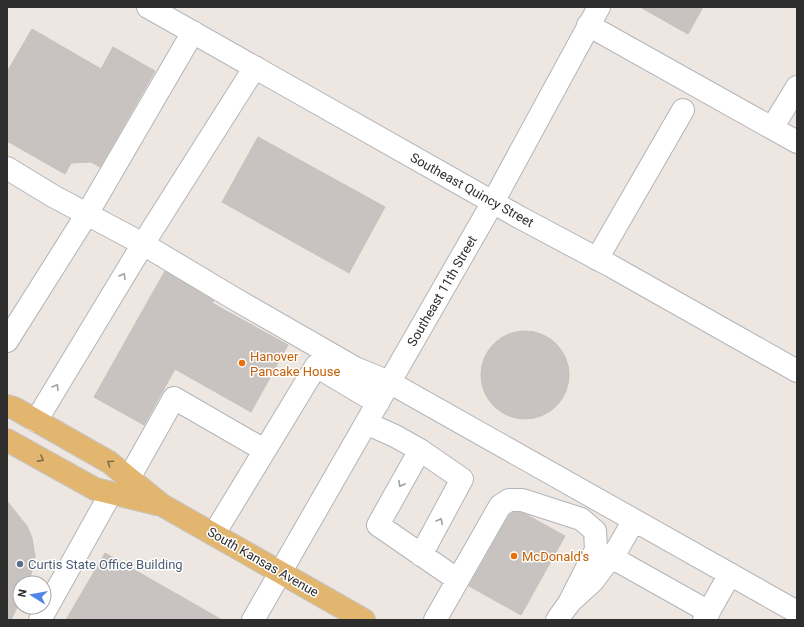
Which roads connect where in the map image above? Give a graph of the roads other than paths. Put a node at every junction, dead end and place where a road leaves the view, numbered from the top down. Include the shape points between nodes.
1 (148, 7) edge
2 (594, 16) edge
3 (193, 32) junction
4 (255, 68) junction
5 (797, 87) edge
6 (683, 110) dead end
7 (772, 128) junction
8 (797, 142) edge
9 (7, 168) edge
10 (493, 202) junction
11 (87, 214) junction
12 (143, 244) junction
13 (597, 258) junction
14 (7, 341) edge
15 (797, 371) edge
16 (389, 382) junction
17 (378, 403) junction
18 (7, 406) edge
19 (36, 421) junction
20 (366, 423) junction
21 (7, 440) edge
22 (264, 450) junction
23 (420, 450) junction
24 (129, 478) junction
25 (111, 493) junction
26 (162, 505) junction
27 (634, 520) junction
28 (214, 534) junction
29 (421, 555) junction
30 (612, 558) junction
31 (280, 572) junction
32 (730, 574) junction
33 (458, 580) junction
34 (562, 612) edge
35 (797, 612) edge
36 (706, 616) edge
37 (40, 620) edge
38 (253, 620) edge
39 (364, 620) edge
40 (436, 620) edge

1 - 3 street, Southeast Quincy Street
2 - 7 street
2 - 10 street, Southeast 11th Street
3 - 4 street, Southeast Quincy Street
3 - 11 street
4 - 10 street, Southeast Quincy Street
4 - 12 street
5 - 7 street
6 - 13 street
7 - 8 street
9 - 11 street
10 - 13 street, Southeast Quincy Street
10 - 16 street, Southeast 11th Street
11 - 12 street
11 - 14 street
12 - 16 street via 355,368
19 -> 12 street
13 - 15 street, Southeast Quincy Street
16 - 17 street, Southeast 11th Street
16 - 27 street
17 - 20 street, Southeast 11th Street
17 - 22 street via 316,366
18 - 19 main road, South Kansas Avenue
24 -> 19 main road, South Kansas Avenue via 109,462
20 - 23 street
20 - 31 street, Southeast 11th Street
21 -> 25 main road, South Kansas Avenue via 95,489
22 - 24 street via 174,398
22 - 28 street
29 -> 23 street via 462,479
23 -> 29 street via 378,525
24 - 26 main road, South Kansas Avenue
25 - 26 main road, South Kansas Avenue
25 - 37 street
26 - 28 main road, South Kansas Avenue
27 - 30 street
27 - 32 street
28 - 31 main road, South Kansas Avenue
29 - 33 street
30 - 34 street
30 - 36 street
31 - 38 street, Southeast 11th Street
31 - 39 main road, South Kansas Avenue
32 - 35 street
32 - 36 street
33 - 34 street via 500,506 510,500 522,500 581,519 595,531 596,550
33 - 40 street

